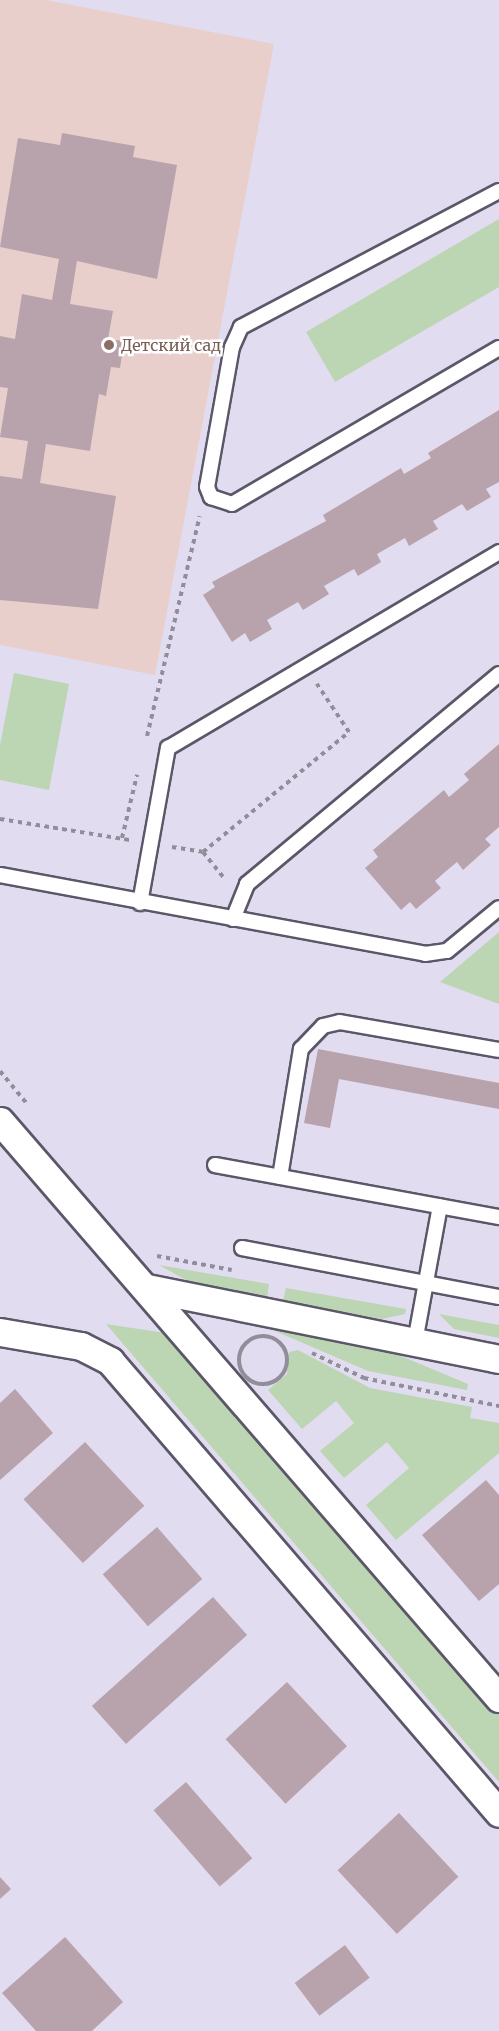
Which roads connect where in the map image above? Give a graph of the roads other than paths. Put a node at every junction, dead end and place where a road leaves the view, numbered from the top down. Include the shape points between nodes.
1 (499, 192) edge
2 (499, 348) edge
3 (499, 552) edge
4 (499, 674) edge
5 (0, 875) edge
6 (140, 903) junction
7 (499, 909) edge
8 (233, 919) junction
9 (499, 1050) edge
10 (0, 1120) edge
11 (215, 1165) dead end
12 (280, 1177) junction
13 (440, 1206) junction
14 (499, 1217) edge
15 (243, 1248) dead end
16 (426, 1283) junction
17 (147, 1288) junction
18 (499, 1297) edge
19 (0, 1332) edge
20 (415, 1342) junction
21 (499, 1359) edge
22 (499, 1698) edge
23 (499, 1813) edge

1 - 2 lane via 241,327 232,347 207,487 211,497 232,504
3 - 6 lane via 168,748
4 - 8 lane via 248,884
5 - 6 lane
6 - 8 lane
7 - 8 lane via 447,951 425,954
9 - 12 lane via 340,1022 323,1026 301,1049
10 - 17 street
11 - 12 lane
12 - 13 lane
13 - 14 lane
13 - 16 lane
15 - 16 lane
16 - 18 lane
16 - 20 lane
17 - 20 street
17 - 22 street
19 - 23 street via 81,1346 110,1361
20 - 21 street

